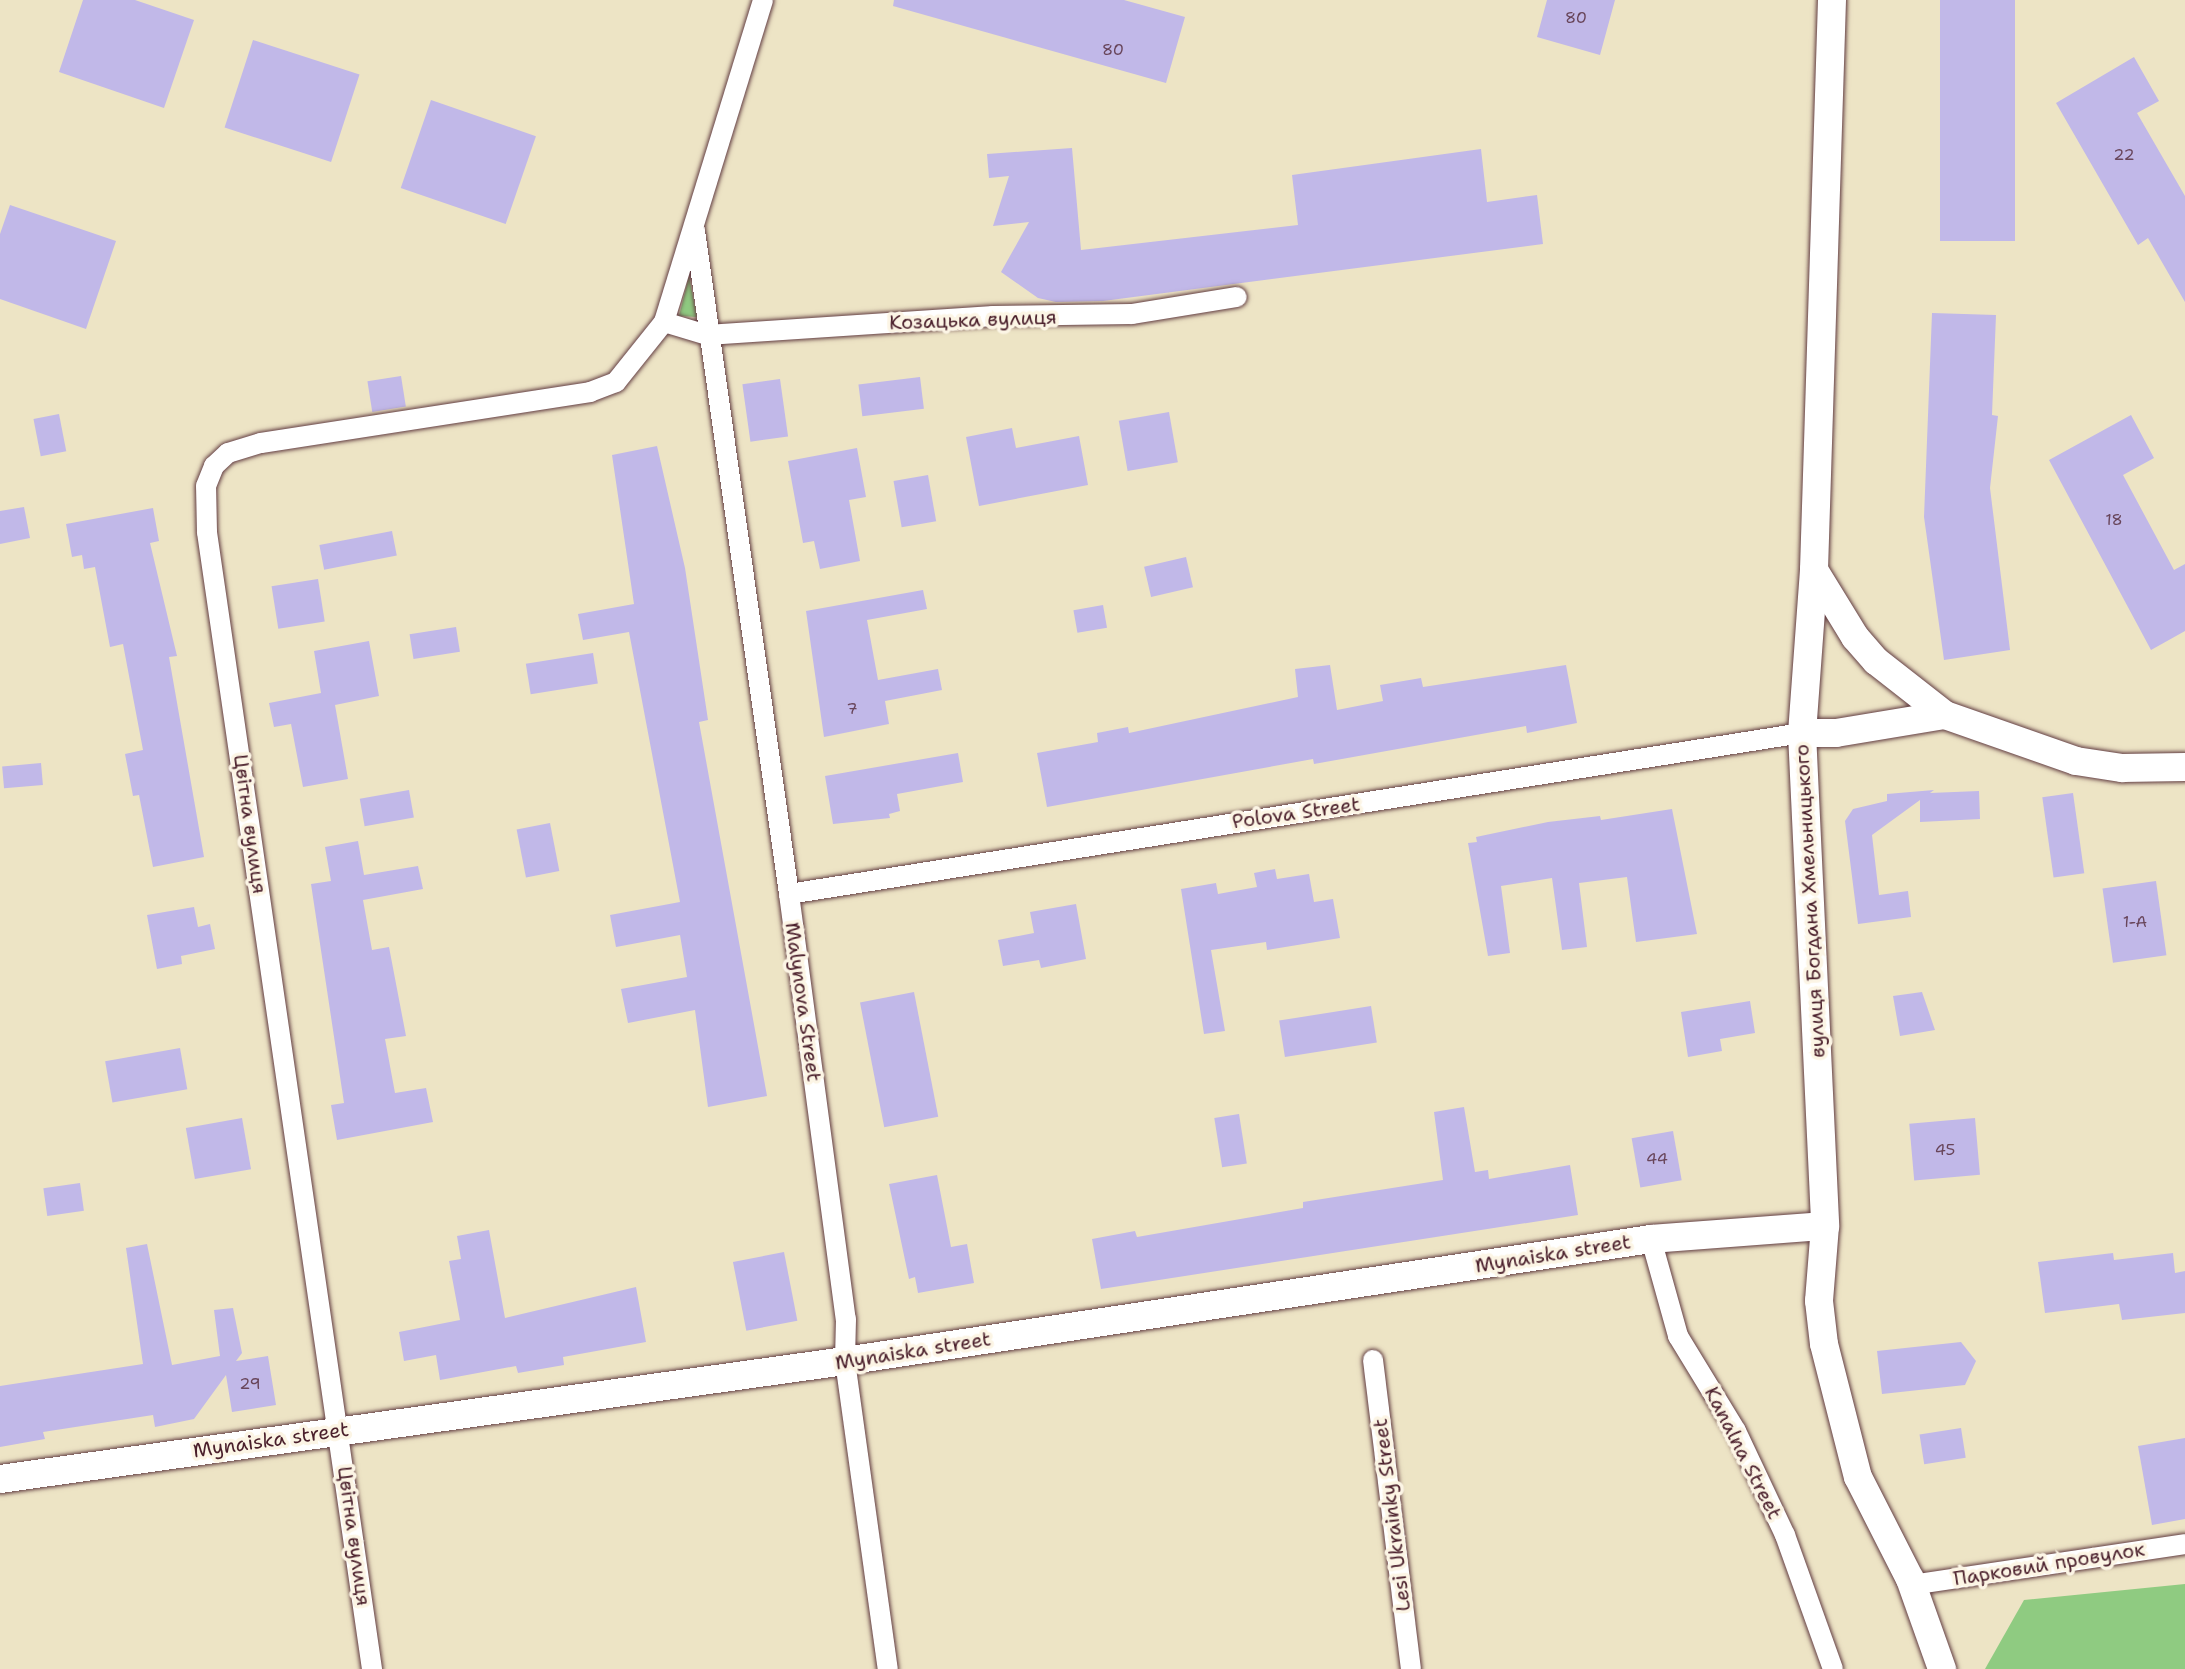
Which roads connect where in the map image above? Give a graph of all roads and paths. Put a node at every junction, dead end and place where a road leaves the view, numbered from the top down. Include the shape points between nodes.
1 (763, 0) edge
2 (1832, 0) edge
3 (694, 223) junction
4 (1237, 297) dead end
5 (664, 322) junction
6 (707, 335) junction
7 (1814, 570) junction
8 (1945, 715) junction
9 (1802, 733) junction
10 (2185, 767) edge
11 (789, 894) junction
12 (1825, 1226) junction
13 (1651, 1239) junction
14 (1373, 1360) dead end
15 (845, 1361) junction
16 (339, 1430) junction
17 (0, 1479) edge
18 (2185, 1544) edge
19 (1912, 1585) junction
20 (372, 1669) edge
21 (888, 1669) edge
22 (1411, 1669) edge
23 (1833, 1669) edge
24 (1942, 1669) edge

1 - 3 street, Цвітна вулиця
2 - 7 street, вулиця Богдана Хмельницького
3 - 5 street, Цвітна вулиця
3 - 6 street, Malynova Street
4 - 6 street, Козацька вулиця via 1132,314 993,316
5 - 6 street
5 - 16 street, Цвітна вулиця via 634,365 616,382 590,392 261,443 228,453 214,466 206,486 207,532
6 - 11 street, Malynova Street
7 - 8 street via 1876,661
7 - 9 street, вулиця Богдана Хмельницького
8 - 9 street via 1836,733
8 - 10 street via 2076,761 2122,768
9 - 11 street, Polova Street
9 - 12 street, вулиця Богдана Хмельницького
11 - 15 street, Malynova Street via 846,1319
12 - 13 street, Mynaiska street
12 - 19 street, вулиця Богдана Хмельницького via 1819,1301 1834,1390 1858,1477
13 - 15 street, Mynaiska street
13 - 23 street, Kanalna Street via 1678,1336 1736,1431 1779,1522
14 - 22 street, Lesi Ukrainky Street
15 - 16 street, Mynaiska street
15 - 21 street, Malynova Street
16 - 17 street, Mynaiska street
16 - 20 street, Цвітна вулиця
18 - 19 street, Парковий провулок
19 - 24 street, вулиця Богдана Хмельницького

